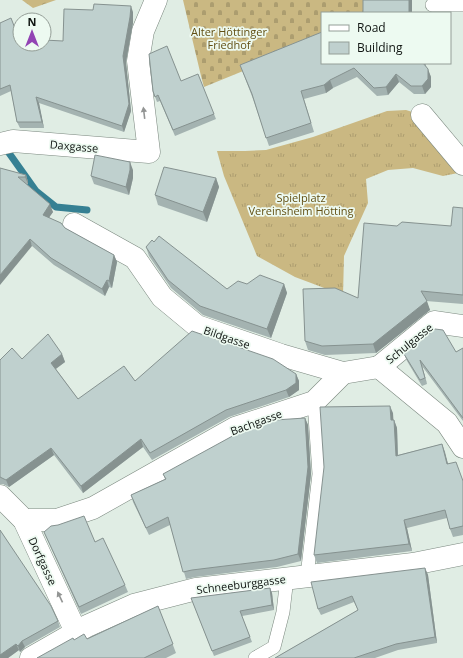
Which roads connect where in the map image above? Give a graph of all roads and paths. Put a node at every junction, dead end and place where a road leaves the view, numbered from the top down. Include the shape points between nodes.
1 (156, 0) edge
2 (432, 5) dead end
3 (463, 5) edge
4 (422, 115) dead end
5 (7, 142) edge
6 (463, 164) edge
7 (74, 224) dead end
8 (463, 326) edge
9 (379, 367) junction
10 (343, 373) junction
11 (314, 402) junction
12 (463, 447) edge
13 (0, 496) edge
14 (24, 520) junction
15 (463, 554) edge
16 (297, 577) junction
17 (76, 632) junction
18 (31, 658) edge
19 (255, 658) edge

5 -> 1 street, Daxgasse via 149,152 138,61 143,31
2 - 3 lane
4 - 6 street
7 - 10 street, Bildgasse via 135,258 162,296 197,326 280,355
8 - 9 street, Schulgasse via 434,322
9 - 10 street
9 - 12 street via 447,423
10 - 11 street, Bachgasse
11 - 14 street, Bachgasse via 235,428 93,508 57,520
11 - 16 lane via 319,474
13 - 14 street, Dorfgasse
17 -> 14 street, Dorfgasse
15 - 16 street, Schneeburggasse via 413,564
16 - 17 street, Schneeburggasse via 196,589 134,605
16 - 19 lane via 283,612 274,647
17 - 18 street, Schneeburggasse

